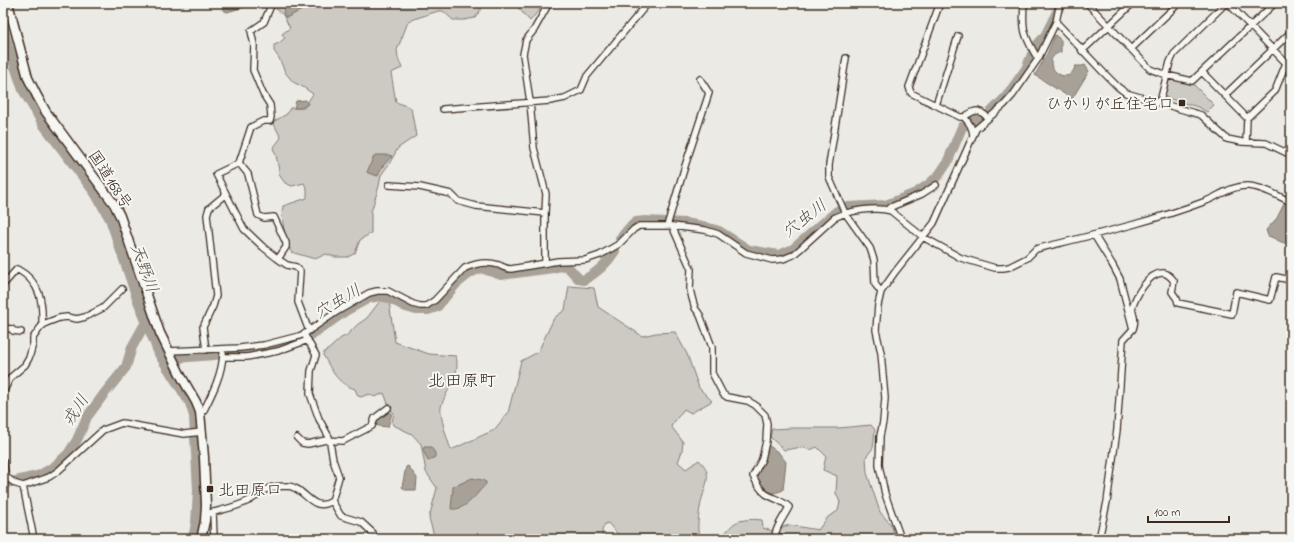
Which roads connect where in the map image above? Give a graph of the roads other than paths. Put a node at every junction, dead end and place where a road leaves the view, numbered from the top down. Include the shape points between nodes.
1 (8, 3) edge
2 (272, 3) edge
3 (549, 3) edge
4 (648, 3) edge
5 (940, 3) edge
6 (1024, 3) edge
7 (1060, 3) edge
8 (1087, 3) edge
9 (1133, 3) edge
10 (1178, 3) edge
11 (1227, 3) edge
12 (1275, 3) edge
13 (1056, 22) junction
14 (1109, 26) junction
15 (1250, 26) junction
16 (1291, 32) edge
17 (958, 36) dead end
18 (1131, 49) junction
19 (1272, 49) junction
20 (1082, 51) junction
21 (846, 58) dead end
22 (1038, 59) junction
23 (1288, 63) edge
24 (1202, 72) junction
25 (1166, 75) junction
26 (700, 79) dead end
27 (1225, 95) junction
28 (530, 102) junction
29 (1160, 102) junction
30 (936, 104) junction
31 (443, 109) dead end
32 (964, 117) junction
33 (988, 118) junction
34 (1247, 118) junction
35 (973, 135) junction
36 (1246, 142) junction
37 (1291, 155) edge
38 (239, 163) junction
39 (389, 185) dead end
40 (936, 185) dead end
41 (226, 194) junction
42 (1291, 202) edge
43 (888, 210) junction
44 (845, 213) junction
45 (545, 214) junction
46 (670, 226) junction
47 (1094, 235) junction
48 (923, 237) junction
49 (278, 259) junction
50 (545, 263) junction
51 (1291, 280) edge
52 (3, 285) edge
53 (122, 289) dead end
54 (881, 292) junction
55 (42, 326) junction
56 (3, 328) edge
57 (1133, 329) junction
58 (21, 332) dead end
59 (306, 333) junction
60 (308, 340) junction
61 (206, 350) junction
62 (224, 350) junction
63 (169, 351) junction
64 (223, 357) junction
65 (3, 392) edge
66 (388, 408) dead end
67 (200, 412) junction
68 (202, 432) junction
69 (297, 438) dead end
70 (330, 440) junction
71 (3, 461) edge
72 (5, 477) edge
73 (24, 486) junction
74 (332, 502) junction
75 (210, 513) junction
76 (34, 539) edge
77 (201, 539) edge
78 (214, 539) edge
79 (372, 539) edge
80 (784, 539) edge
81 (901, 539) edge
82 (1099, 539) edge

1 - 63 highway, 国道168号 via 28,78 36,96 114,204 160,333
2 - 38 street via 264,22 251,31 254,45 253,70 270,105 271,117 270,120 252,127
3 - 28 street via 526,40 523,54
4 - 28 street via 587,76 581,90 565,98
5 - 30 street via 909,87 911,93
6 - 22 street via 1023,28
7 - 13 street
8 - 14 street
9 - 14 street
10 - 18 street
11 - 15 street
11 - 25 street via 1174,54
12 - 15 street
13 - 20 street
13 - 22 street
14 - 18 street
14 - 20 street
15 - 19 street
15 - 24 street
16 - 19 street
17 - 30 street
18 - 25 street via 1150,69
19 - 23 street
19 - 27 street
20 - 29 street via 1126,93
21 - 44 street via 829,164 829,177
22 - 33 street via 1013,95
23 - 34 street via 1275,91
24 - 25 street via 1192,81
24 - 27 street
25 - 29 street
26 - 46 street via 709,93 685,166
27 - 34 street
28 - 31 street
28 - 45 street via 534,148 546,194
29 - 36 street via 1200,115 1228,139
30 - 32 street
32 - 33 street via 978,110
32 - 35 street via 972,128
33 - 35 street
34 - 36 street
35 - 48 street via 934,223
36 - 37 street via 1266,143
38 - 41 street via 216,174
38 - 49 street via 248,174 258,215 264,218 274,217 286,244
39 - 45 street via 420,187 450,194 458,202 476,206
40 - 43 street
41 - 49 street via 244,228
41 - 61 street via 209,208 207,215 216,296 203,327
42 - 47 street via 1260,189 1240,187 1161,217
43 - 44 street via 858,210
43 - 48 street
44 - 46 street via 834,218 793,255 776,260 746,253 718,234 706,230
44 - 54 street via 870,248 874,260 875,284
45 - 50 street
46 - 50 street via 639,226 619,244 600,255
46 - 80 street via 691,269 692,298 712,347 712,373 723,394 755,405 765,415 766,441 762,459 753,476 765,494 784,502 789,507 775,535
47 - 48 street via 1036,249 1027,258 1004,268 995,268 962,258
47 - 57 street via 1120,279
48 - 54 street
49 - 59 street via 300,271 298,302
50 - 59 street via 511,269 485,263 469,266 426,306 413,304 388,291 369,293
51 - 57 street via 1276,277 1270,300 1236,292 1232,314 1178,303 1172,292 1174,281 1162,273 1154,275 1138,291 1132,309 1135,318
52 - 55 street via 17,269 27,274 38,290 42,302
53 - 55 street via 104,308 85,317 59,318
54 - 81 street via 876,330 885,398 879,465 885,494
55 - 65 street via 33,338 25,365 11,378
56 - 58 street
57 - 82 street via 1123,340 1117,430
59 - 60 street
59 - 62 street via 264,345
60 - 64 street via 278,351 247,357
60 - 70 street via 316,355 311,371 310,398
61 - 62 street
61 - 63 street
62 - 64 street
63 - 67 highway, 国道168号
64 - 67 street via 216,386 204,410
66 - 70 street via 375,418 372,426 344,441
67 - 68 highway, 国道168号
68 - 73 street via 184,434 122,423 103,430 49,477
68 - 75 highway, 国道168号
69 - 70 street via 308,444
70 - 74 street via 332,460 339,477
71 - 72 street
72 - 73 street
73 - 76 street
74 - 75 street via 320,505 288,486 266,489 248,501
74 - 79 street via 341,516 361,522 373,533
75 - 77 highway, 国道168号
75 - 78 street

